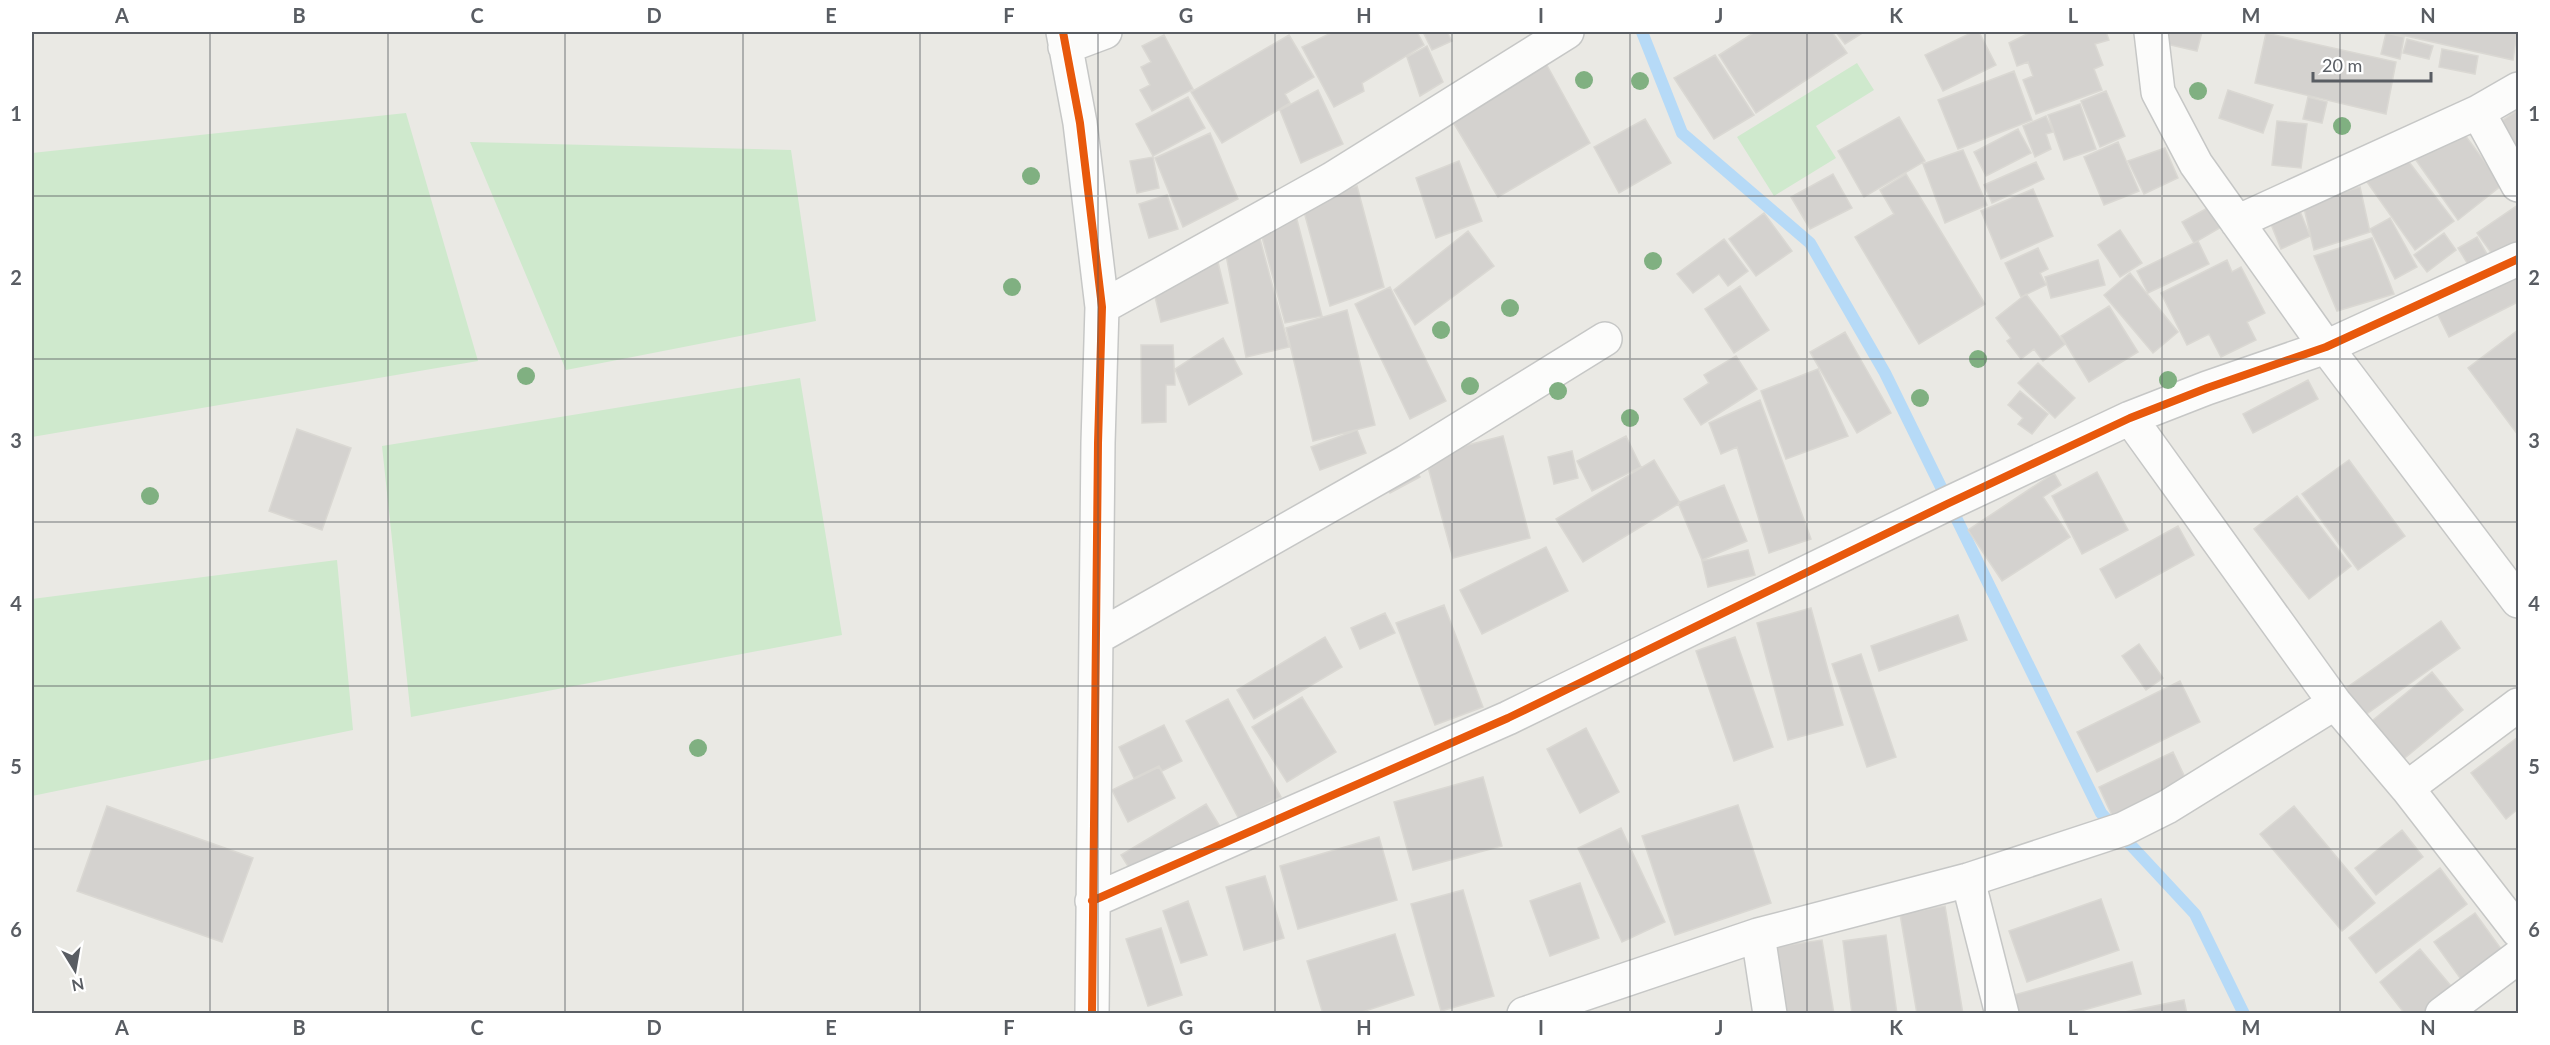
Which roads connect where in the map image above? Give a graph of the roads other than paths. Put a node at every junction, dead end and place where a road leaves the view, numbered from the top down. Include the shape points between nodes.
1 (1105, 32) edge
2 (1567, 32) edge
3 (2151, 32) edge
4 (1064, 39) edge
5 (2518, 89) edge
6 (2478, 112) junction
7 (2518, 185) edge
8 (2237, 222) junction
9 (2518, 259) edge
10 (1101, 307) junction
11 (1605, 339) dead end
12 (2326, 347) junction
13 (2130, 418) junction
14 (2518, 601) edge
15 (1096, 638) junction
16 (2335, 703) junction
17 (2518, 705) edge
18 (2407, 788) junction
19 (1968, 880) junction
20 (1092, 901) junction
21 (2518, 931) edge
22 (1758, 935) junction
23 (2518, 957) edge
24 (1092, 1014) edge
25 (1524, 1014) edge
26 (1770, 1014) edge
27 (2002, 1014) edge
28 (2442, 1014) edge

1 - 4 street
2 - 10 street via 1332,179
3 - 8 street via 2158,92 2196,164
4 - 10 street via 1080,123
5 - 6 street
6 - 7 street
6 - 8 street
8 - 12 street
9 - 12 street
10 - 15 street
11 - 15 street via 1406,462
12 - 13 street
12 - 14 street
13 - 16 street
13 - 20 street via 1508,718
15 - 20 street
16 - 18 street
16 - 19 street via 2167,807 2123,829
17 - 18 street
18 - 21 street
19 - 22 street
19 - 27 street
20 - 24 street
22 - 25 street
22 - 26 street
23 - 28 street

